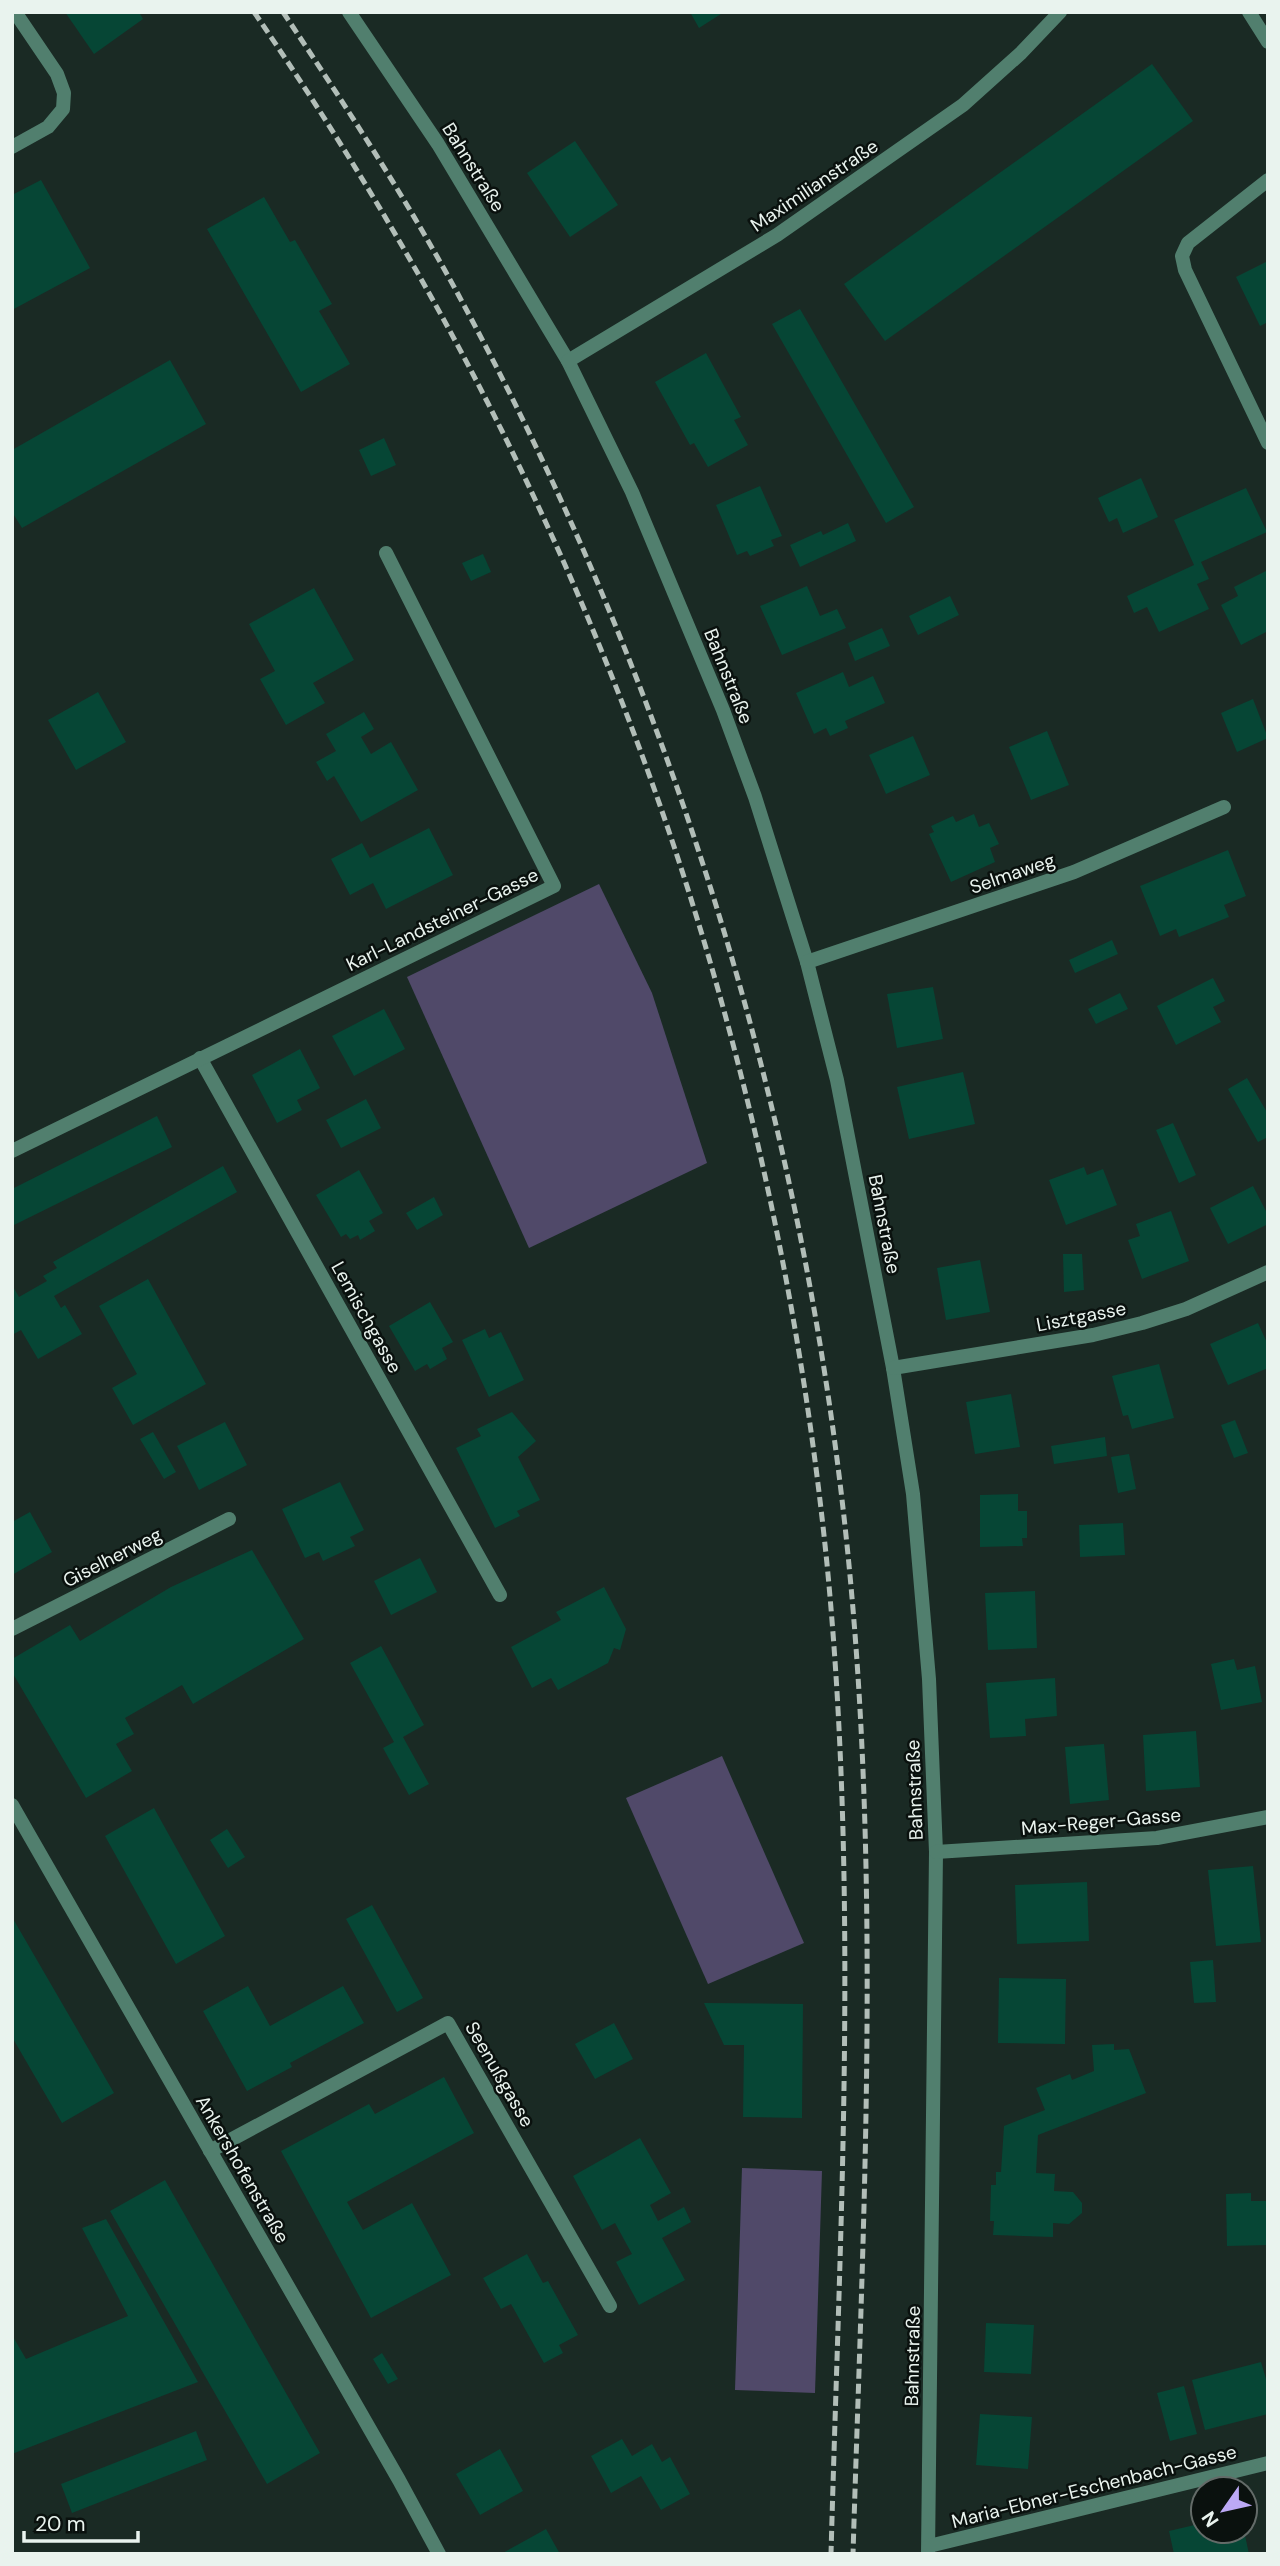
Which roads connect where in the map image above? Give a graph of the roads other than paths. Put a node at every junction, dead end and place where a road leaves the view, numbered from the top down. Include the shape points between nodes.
1 (15, 12) edge
2 (349, 12) edge
3 (1059, 12) edge
4 (1249, 12) edge
5 (1266, 37) edge
6 (12, 147) edge
7 (1268, 180) edge
8 (568, 361) junction
9 (1268, 443) edge
10 (386, 553) dead end
11 (1224, 807) dead end
12 (807, 962) junction
13 (200, 1058) junction
14 (12, 1151) edge
15 (1268, 1272) edge
16 (893, 1368) junction
17 (229, 1519) dead end
18 (500, 1595) dead end
19 (12, 1629) edge
20 (12, 1805) edge
21 (1268, 1817) edge
22 (936, 1852) junction
23 (210, 2151) junction
24 (610, 2306) dead end
25 (1268, 2463) edge
26 (929, 2550) edge
27 (439, 2554) edge

1 - 6 street via 57,74 64,93 62,109 48,127
2 - 8 street, Bahnstraße via 438,144
3 - 8 street, Maximilianstraße via 963,105 777,235
4 - 5 street
7 - 9 street via 1188,243 1182,256
8 - 12 street, Bahnstraße via 632,492 723,710
10 - 13 street, Karl-Landsteiner-Gasse via 554,886
11 - 12 street, Selmaweg via 1074,872
12 - 16 street, Bahnstraße via 837,1080
13 - 14 street, Karl-Landsteiner-Gasse
13 - 18 street, Lemischgasse
15 - 16 street, Lisztgasse via 1186,1309 1142,1323
16 - 22 street, Bahnstraße via 914,1507 929,1679
17 - 19 street, Giselherweg
20 - 23 street, Ankershofenstraße
21 - 22 street, Max-Reger-Gasse via 1157,1838
22 - 26 street, Bahnstraße
23 - 24 street, Seenußgasse via 448,2023
23 - 27 street, Ankershofenstraße
25 - 26 street, Maria-Ebner-Eschenbach-Gasse

